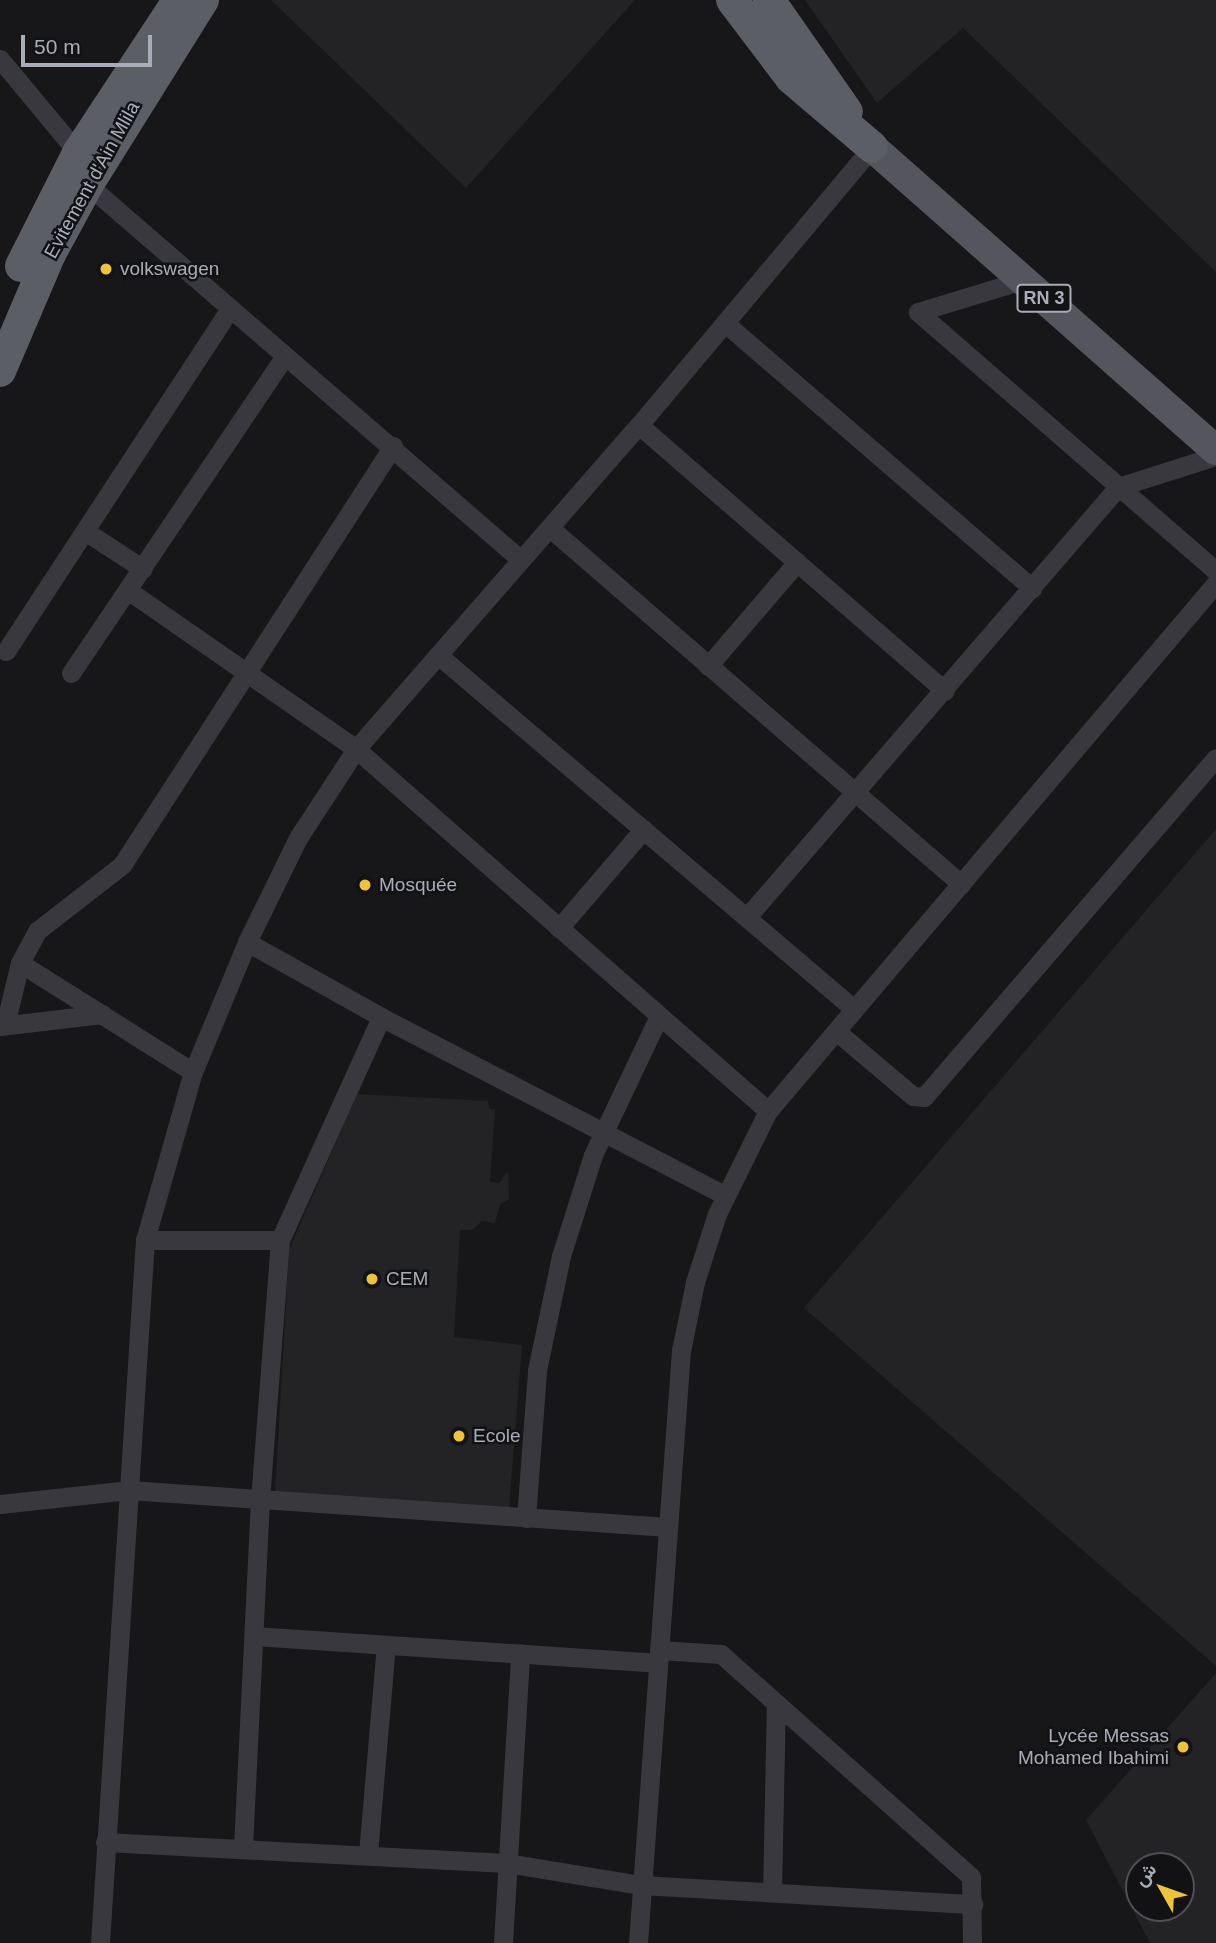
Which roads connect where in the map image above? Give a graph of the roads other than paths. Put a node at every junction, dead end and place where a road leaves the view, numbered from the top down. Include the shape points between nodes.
1 (179, 0) edge
2 (203, 0) edge
3 (732, 0) edge
4 (769, 0) edge
5 (0, 59) edge
6 (872, 148) junction
7 (78, 169) junction
8 (1023, 280) junction
9 (230, 309) junction
10 (0, 313) edge
11 (725, 323) junction
12 (285, 356) junction
13 (0, 371) edge
14 (639, 425) junction
15 (393, 446) junction
16 (1216, 450) edge
17 (1216, 456) edge
18 (1118, 487) junction
19 (550, 528) junction
20 (85, 531) junction
21 (521, 560) junction
22 (797, 562) junction
23 (143, 569) junction
24 (1216, 571) edge
25 (1216, 583) edge
26 (1032, 588) junction
27 (129, 591) junction
28 (6, 651) dead end
29 (438, 655) junction
30 (708, 666) junction
31 (71, 673) dead end
32 (245, 673) junction
33 (945, 691) junction
34 (356, 749) junction
35 (1216, 758) edge
36 (855, 794) junction
37 (644, 829) junction
38 (961, 884) junction
39 (747, 917) junction
40 (559, 928) junction
41 (247, 942) junction
42 (20, 963) junction
43 (854, 1009) junction
44 (102, 1014) junction
45 (659, 1016) junction
46 (380, 1017) junction
47 (3, 1026) edge
48 (836, 1031) junction
49 (193, 1072) junction
50 (768, 1111) junction
51 (603, 1134) junction
52 (725, 1195) junction
53 (145, 1240) junction
54 (280, 1240) junction
55 (130, 1490) junction
56 (260, 1500) junction
57 (0, 1504) edge
58 (526, 1518) junction
59 (668, 1527) junction
60 (254, 1636) junction
61 (386, 1645) junction
62 (520, 1653) junction
63 (657, 1656) junction
64 (776, 1705) junction
65 (105, 1842) junction
66 (243, 1847) junction
67 (368, 1854) junction
68 (506, 1863) junction
69 (640, 1885) junction
70 (772, 1891) junction
71 (973, 1904) junction
72 (100, 1943) edge
73 (503, 1943) edge
74 (638, 1943) edge
75 (972, 1943) edge

1 - 7 highway, Evitement d'Ain Mlila
2 - 7 highway, Evitement d'Ain Mlila
3 - 6 highway, RN 3 via 791,78
4 - 6 highway, RN 3
5 - 7 street
6 - 8 main road, RN 3
6 - 11 street
7 - 9 street
7 - 10 highway, Evitement d'Ain Mlila
7 - 13 highway, Evitement d'Ain Mlila via 50,254
8 - 16 main road, RN 3
8 - 18 street via 918,312
9 - 12 street
9 - 20 street
11 - 14 street
11 - 26 street
12 - 15 street
12 - 23 street
14 - 19 street
14 - 22 street
15 - 21 street
15 - 32 street
17 - 18 street
18 - 24 street
18 - 26 street
19 - 21 street
19 - 30 street
20 - 23 street
20 - 28 street
21 - 29 street
22 - 30 street
22 - 33 street
23 - 27 street
25 - 38 street
26 - 33 street
27 - 31 street
27 - 32 street
29 - 34 street
29 - 37 street
30 - 36 street
32 - 34 street
32 - 42 street via 122,865 37,931
33 - 36 street
34 - 40 street
34 - 41 street via 298,838
35 - 48 street via 923,1097 913,1096
36 - 38 street
36 - 39 street
37 - 39 street
37 - 40 street
38 - 43 street
39 - 43 street
40 - 45 street
41 - 46 street
41 - 49 street
42 - 44 street
42 - 47 street
43 - 48 street
44 - 47 street
44 - 49 street
45 - 50 street
45 - 51 street
46 - 51 street
46 - 54 street
48 - 50 street
49 - 53 street
50 - 52 street
51 - 52 street
51 - 58 street via 547,1309 537,1370
52 - 59 street via 695,1282 681,1351
53 - 54 street
53 - 55 street
54 - 56 street
55 - 56 street
55 - 57 street
55 - 65 street
56 - 58 street
56 - 60 street
58 - 59 street
59 - 63 street
60 - 61 street
60 - 66 street
61 - 62 street
61 - 67 street
62 - 63 street
62 - 68 street
63 - 64 street via 721,1654
63 - 69 street
64 - 70 street
64 - 71 street via 971,1877
65 - 66 street
65 - 72 street
66 - 67 street
67 - 68 street
68 - 69 street
68 - 73 street
69 - 70 street
69 - 74 street
70 - 71 street
71 - 75 street

